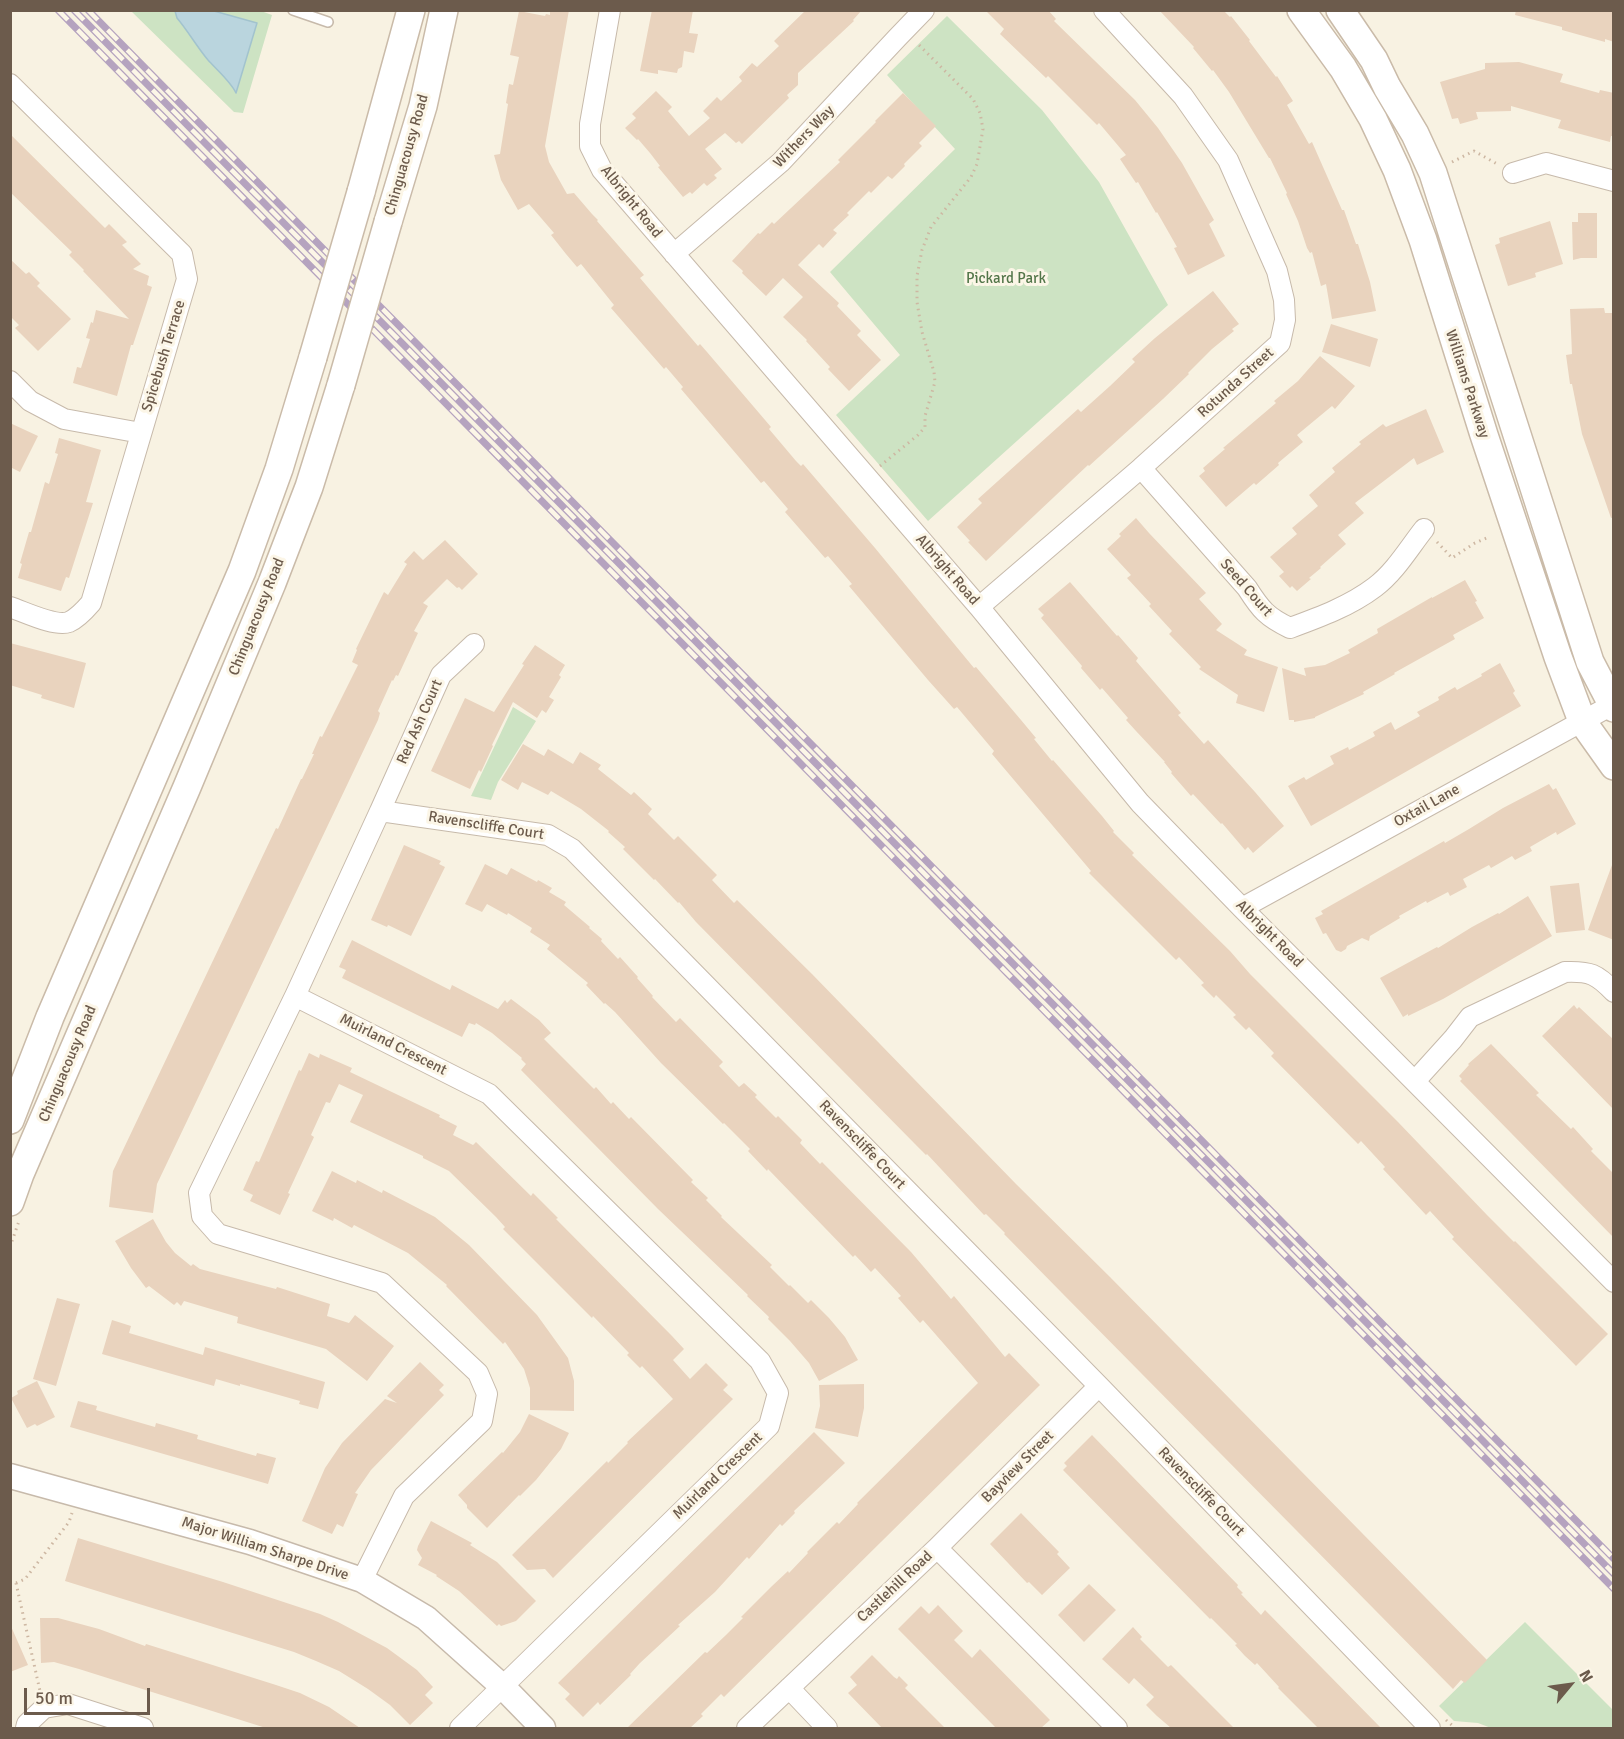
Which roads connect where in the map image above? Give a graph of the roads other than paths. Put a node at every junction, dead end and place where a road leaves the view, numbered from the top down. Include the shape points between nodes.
1 (293, 10) edge
2 (411, 10) edge
3 (444, 10) edge
4 (610, 10) edge
5 (924, 10) edge
6 (1104, 10) edge
7 (1301, 10) edge
8 (1340, 10) edge
9 (328, 22) dead end
10 (10, 84) edge
11 (1513, 173) road end
12 (1614, 181) edge
13 (674, 254) junction
14 (10, 381) edge
15 (141, 433) junction
16 (1142, 468) junction
17 (1424, 529) road end
18 (10, 606) edge
19 (979, 607) junction
20 (474, 644) dead end
21 (1613, 706) edge
22 (1582, 721) junction
23 (1614, 766) edge
24 (380, 811) junction
25 (1242, 908) junction
26 (1614, 992) edge
27 (295, 996) junction
28 (1415, 1081) junction
29 (10, 1120) edge
30 (10, 1203) edge
31 (1614, 1282) edge
32 (1099, 1386) junction
33 (10, 1476) edge
34 (938, 1548) junction
35 (362, 1580) junction
36 (502, 1687) junction
37 (789, 1688) junction
38 (26, 1728) edge
39 (143, 1728) edge
40 (460, 1728) edge
41 (543, 1728) edge
42 (747, 1728) edge
43 (827, 1728) edge
44 (1117, 1728) edge
45 (1430, 1728) edge

1 - 9 lane
2 - 29 main road, Chinguacousy Road, bridge via 313,357 242,572 50,1017
3 - 30 main road, Chinguacousy Road, bridge via 423,106 309,487 187,787
4 - 13 street, Albright Road via 590,124 590,146 602,170
5 - 13 street, Withers Way via 781,162
6 - 16 street, Rotunda Street via 1183,96 1228,159 1277,271 1284,300 1280,343
7 - 22 main road, Williams Parkway via 1373,119 1397,170
8 - 21 main road, Williams Parkway via 1374,60 1432,173 1590,662
10 - 15 street, Spicebush Terrace via 182,254 187,279
11 - 12 street via 1546,163
13 - 19 street, Albright Road
14 - 15 street via 30,401 64,419
15 - 18 street, Spicebush Terrace via 91,603 68,622 51,621
16 - 17 street, Seed Court via 1247,588 1259,607 1290,628 1334,611 1376,586
16 - 19 street, Rotunda Street
19 - 25 street, Albright Road via 1140,803
20 - 24 street, Red Ash Court via 441,675
21 - 22 street, Oxtail Lane
22 - 23 main road, Williams Parkway
22 - 25 street, Oxtail Lane
24 - 27 street
24 - 32 street, Ravenscliffe Court via 548,835 572,849
25 - 28 street, Albright Road
26 - 28 street via 1595,975 1565,972 1470,1017
27 - 35 street via 199,1193 202,1216 218,1234 382,1283 478,1373 487,1394 482,1421 404,1496
27 - 36 street, Muirland Crescent via 489,1094 760,1361 778,1393 769,1426
28 - 31 street, Albright Road
32 - 34 street, Bayview Street
32 - 45 street, Ravenscliffe Court
33 - 35 street, Major William Sharpe Drive via 250,1542
34 - 37 street, Castlehill Road
34 - 44 street, Castlehill Road
35 - 36 street, Major William Sharpe Drive via 426,1618
36 - 40 street, Muirland Crescent
36 - 41 street, Major William Sharpe Drive
37 - 42 street, Castlehill Road
37 - 43 street
38 - 39 street via 44,1708 68,1704

